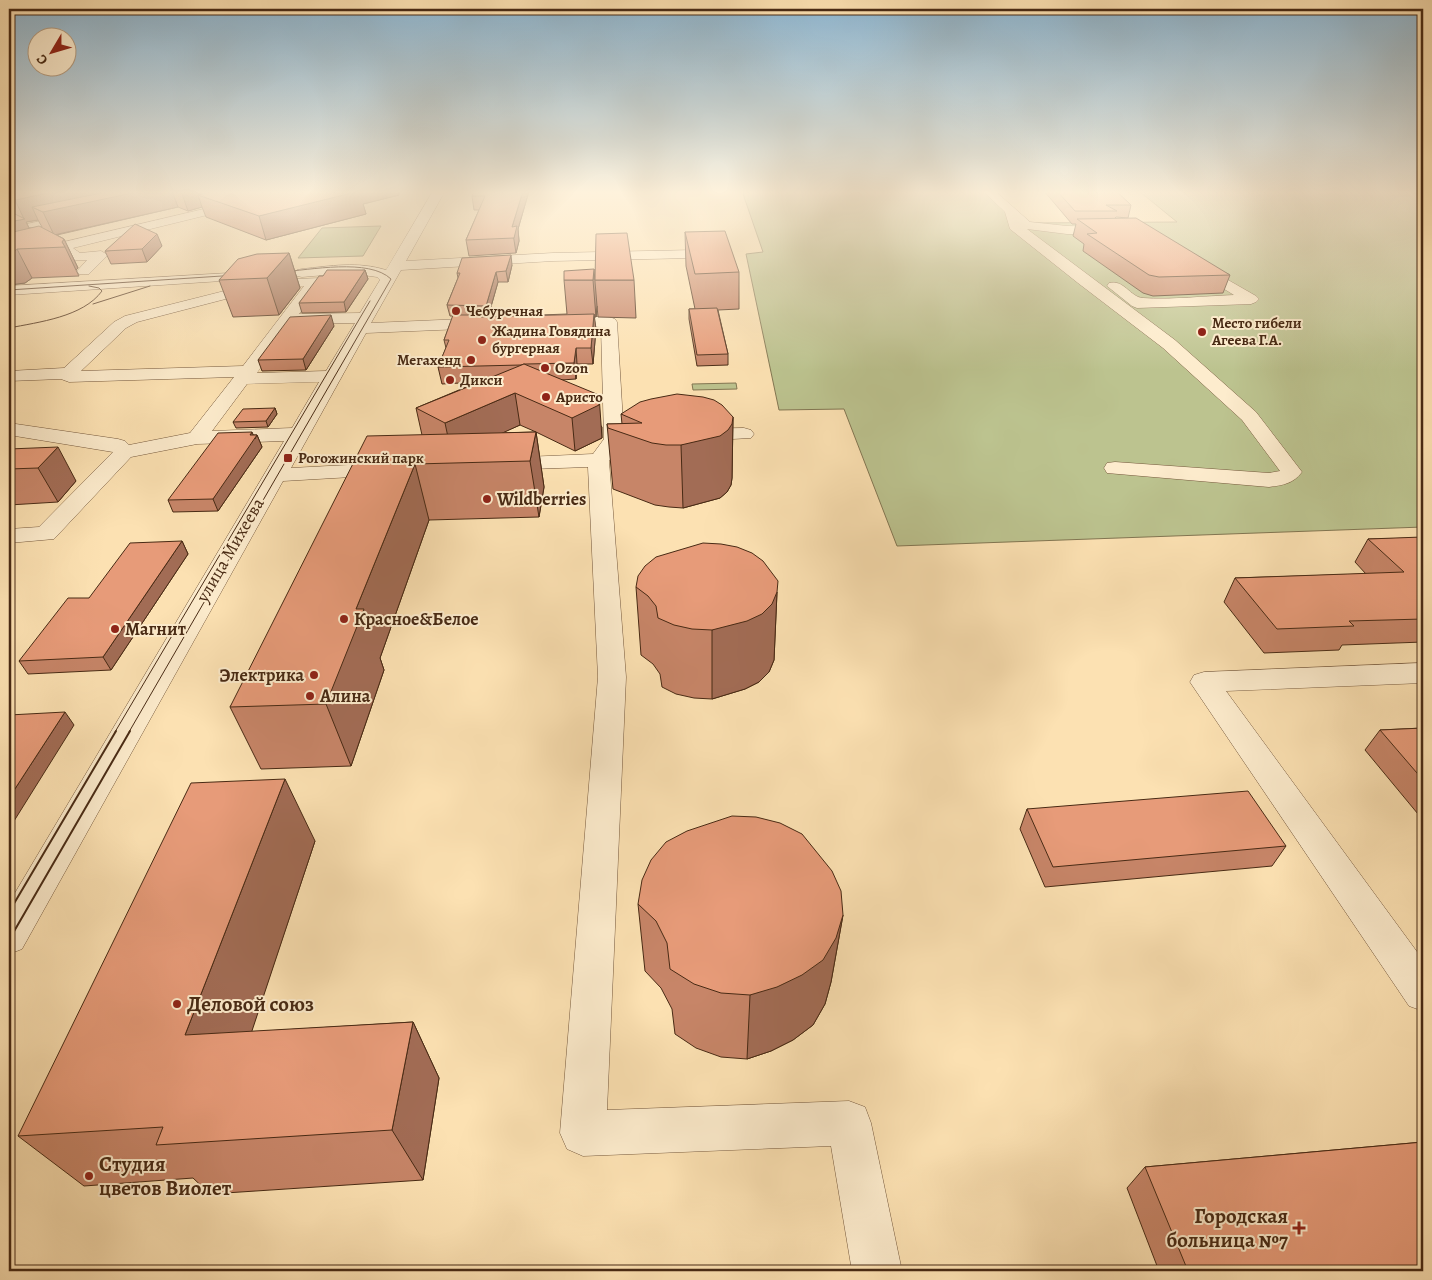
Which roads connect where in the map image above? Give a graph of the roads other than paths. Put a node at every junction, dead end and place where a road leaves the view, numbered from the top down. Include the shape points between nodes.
1 (40, 251) edge
2 (69, 251) edge
3 (404, 251) edge
4 (1046, 251) edge
5 (1067, 251) edge
6 (694, 254) edge
7 (9, 259) edge
8 (1185, 259) edge
9 (84, 271) dead end
10 (392, 272) junction
11 (9, 291) edge
12 (288, 320) junction
13 (541, 322) edge
14 (363, 323) junction
15 (502, 323) edge
16 (68, 373) junction
17 (246, 375) junction
18 (9, 376) edge
19 (332, 376) junction
20 (9, 429) edge
21 (298, 434) junction
22 (744, 434) dead end
23 (679, 436) edge
24 (197, 438) junction
25 (615, 446) junction
26 (124, 452) junction
27 (479, 465) edge
28 (419, 468) edge
29 (1116, 468) dead end
30 (274, 475) junction
31 (9, 536) edge
32 (1423, 673) edge
33 (9, 937) edge
34 (1423, 992) edge
35 (877, 1271) edge

1 - 7 street
2 - 9 street via 77,257 101,255
3 - 10 street, улица Михеева
4 - 29 street via 1169,344 1249,416 1291,472 1282,479 1269,480
5 - 8 street via 1137,303 1251,299
6 - 10 street via 553,257
10 - 11 street via 360,269
10 - 14 street, улица Михеева
12 - 14 street
12 - 16 street via 316,281 268,284 131,319 120,325
12 - 17 street
13 - 25 street via 610,322
14 - 15 street
14 - 19 street, улица Михеева
16 - 17 street via 69,377
16 - 18 street
17 - 19 street
17 - 24 street
19 - 21 street, улица Михеева
20 - 26 street via 118,445
21 - 24 street
21 - 30 street, улица Михеева
22 - 23 street
24 - 26 street
25 - 27 street
25 - 35 street via 612,677 583,1133 849,1123
26 - 31 street via 46,534
28 - 30 street
30 - 33 street, улица Михеева
32 - 34 street via 1204,682

